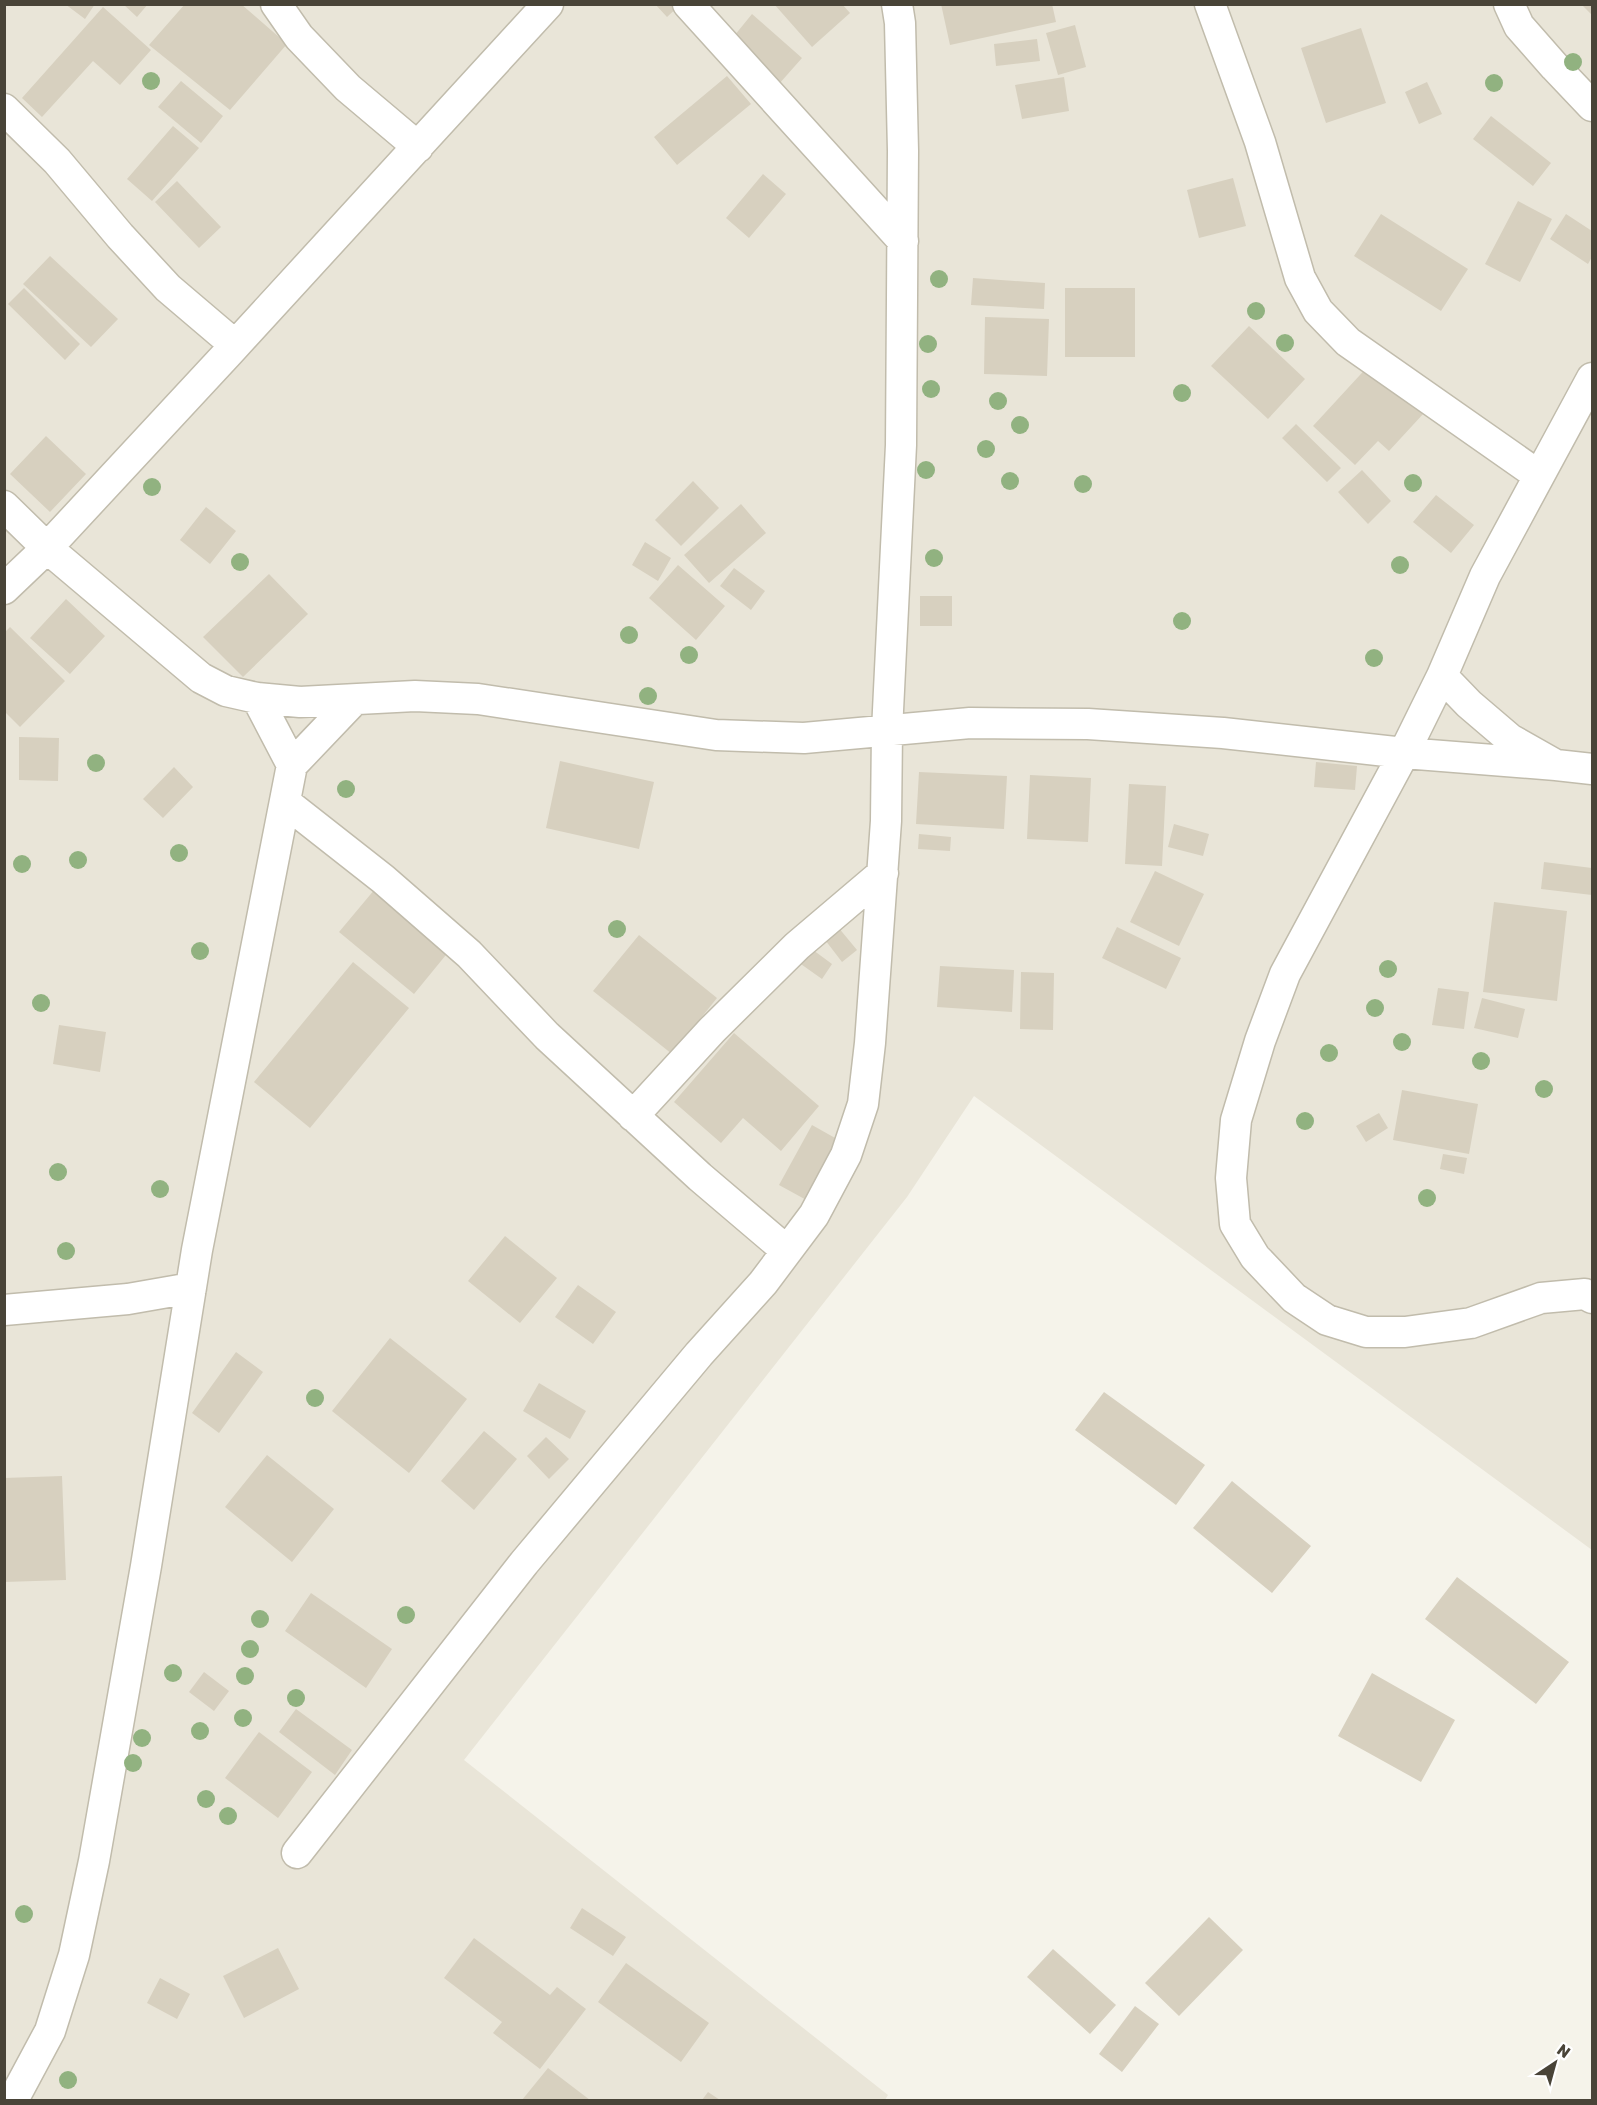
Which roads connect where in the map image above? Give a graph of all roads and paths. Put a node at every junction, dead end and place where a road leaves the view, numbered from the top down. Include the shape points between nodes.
1 (276, 4) edge
2 (548, 4) edge
3 (688, 4) edge
4 (897, 4) edge
5 (1210, 4) edge
6 (1509, 4) edge
7 (1593, 106) edge
8 (4, 109) edge
9 (418, 147) junction
10 (903, 241) junction
11 (235, 345) junction
12 (1593, 378) edge
13 (1538, 475) junction
14 (4, 506) edge
15 (47, 548) junction
16 (4, 589) edge
17 (1442, 676) junction
18 (257, 698) junction
19 (354, 700) junction
20 (887, 731) junction
21 (1404, 753) junction
22 (292, 765) junction
23 (1556, 765) junction
24 (1593, 769) edge
25 (285, 802) junction
26 (883, 873) junction
27 (633, 1116) junction
28 (787, 1251) junction
29 (191, 1288) junction
30 (1593, 1298) edge
31 (4, 1310) edge
32 (297, 1853) dead end
33 (13, 2100) edge

1 - 9 street via 299,36 348,88
2 - 9 street
3 - 10 street
4 - 10 street
5 - 13 street via 1260,142 1300,278 1318,311 1348,342
6 - 7 street via 1519,26
8 - 11 street via 57,161 168,288
9 - 11 street
10 - 20 street via 901,445
11 - 15 street
12 - 13 street
13 - 17 street via 1485,576
14 - 15 street
15 - 16 street
15 - 18 street via 201,678 226,691
17 - 21 street
17 - 23 street via 1510,739
18 - 19 street via 300,702
18 - 22 street
19 - 20 street via 415,696 478,699 716,735 804,738
19 - 22 street
20 - 21 street via 970,723 1088,724
20 - 26 street
21 - 23 street
21 - 30 street via 1285,974 1260,1041 1236,1120 1231,1178 1235,1224 1255,1257 1294,1298 1327,1320 1366,1332 1405,1332 1471,1323 1540,1298 1585,1294
22 - 25 street
23 - 24 street
25 - 27 street via 383,879 469,954 547,1036
25 - 29 street
26 - 27 street via 797,946
26 - 28 street via 862,1104 846,1155 814,1215
27 - 28 street
28 - 32 street via 524,1563
29 - 31 street via 128,1299
29 - 33 street via 94,1861 74,1955 50,2031

